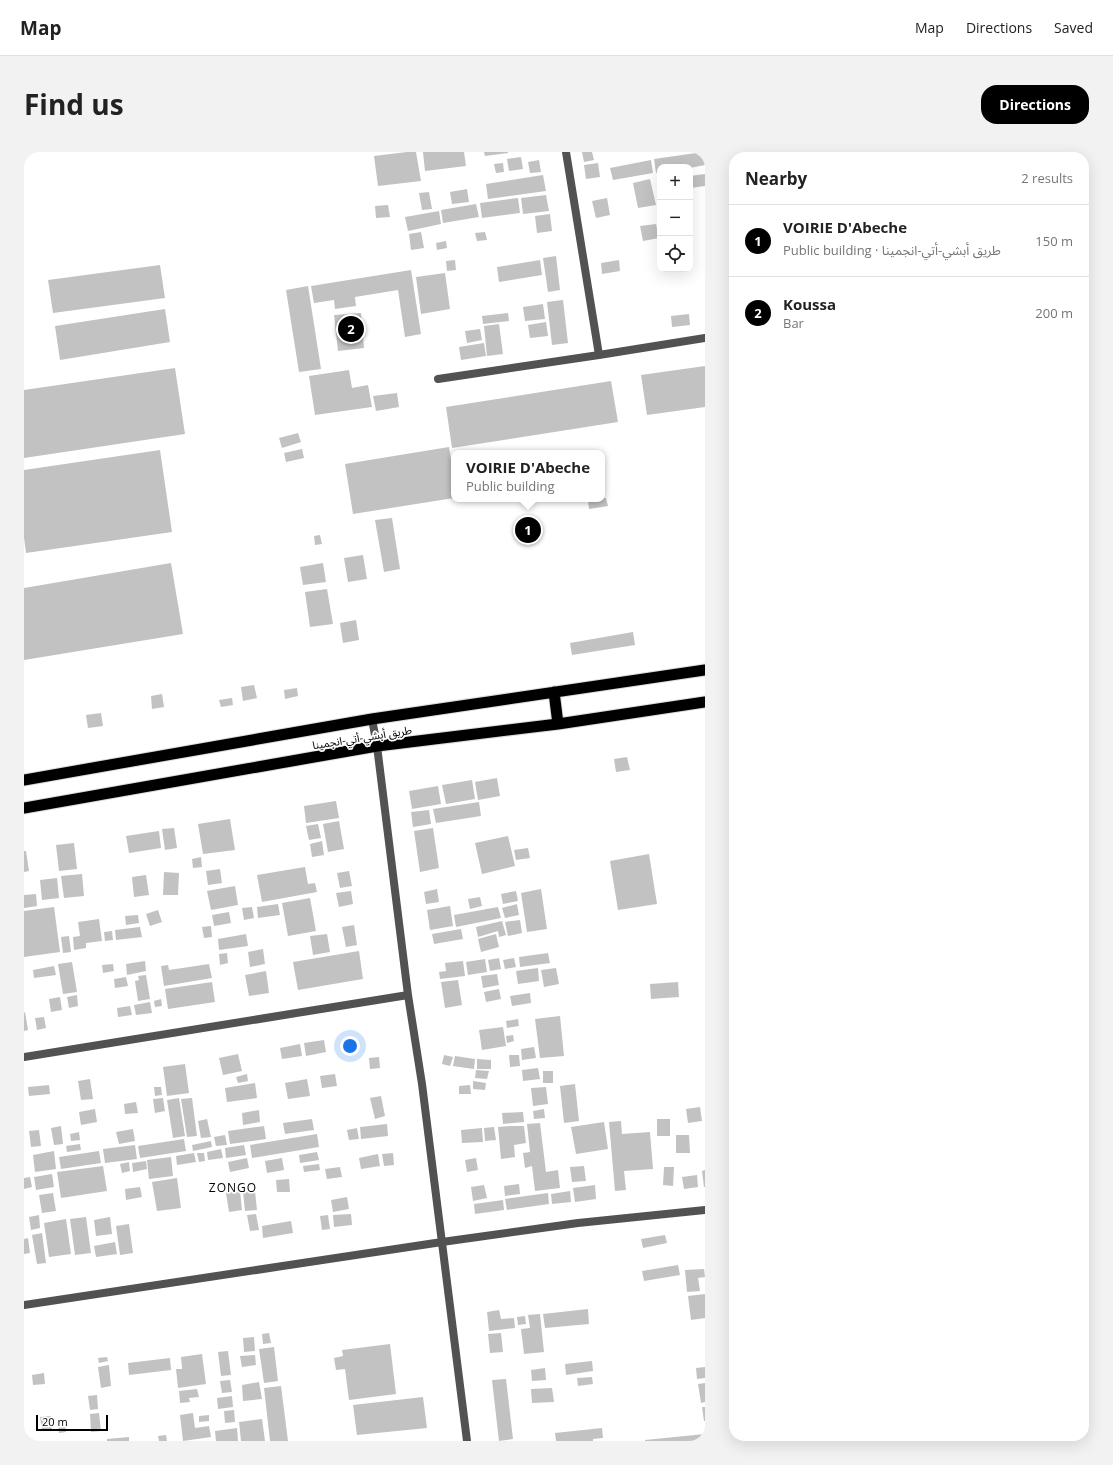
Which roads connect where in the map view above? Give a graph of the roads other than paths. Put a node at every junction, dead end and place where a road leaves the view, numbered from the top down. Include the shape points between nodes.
1 (566, 152) edge
2 (705, 338) edge
3 (599, 354) junction
4 (438, 379) dead end
5 (705, 670) edge
6 (554, 692) junction
7 (705, 702) edge
8 (372, 718) junction
9 (558, 724) junction
10 (377, 746) junction
11 (24, 780) edge
12 (24, 808) edge
13 (408, 995) junction
14 (24, 1056) edge
15 (705, 1210) edge
16 (442, 1242) junction
17 (24, 1305) edge
18 (467, 1441) edge

1 - 3 street
2 - 3 street
3 - 4 street
5 - 6 highway
6 - 8 highway
6 - 9 highway
7 - 9 highway, طريق أبشي-أتي-انجمينا
8 - 10 street
8 - 11 highway
9 - 10 highway, طريق أبشي-أتي-انجمينا
10 - 12 highway, طريق أبشي-أتي-انجمينا
10 - 13 street
13 - 14 street
13 - 16 street
15 - 16 street via 578,1223
16 - 17 street
16 - 18 street

